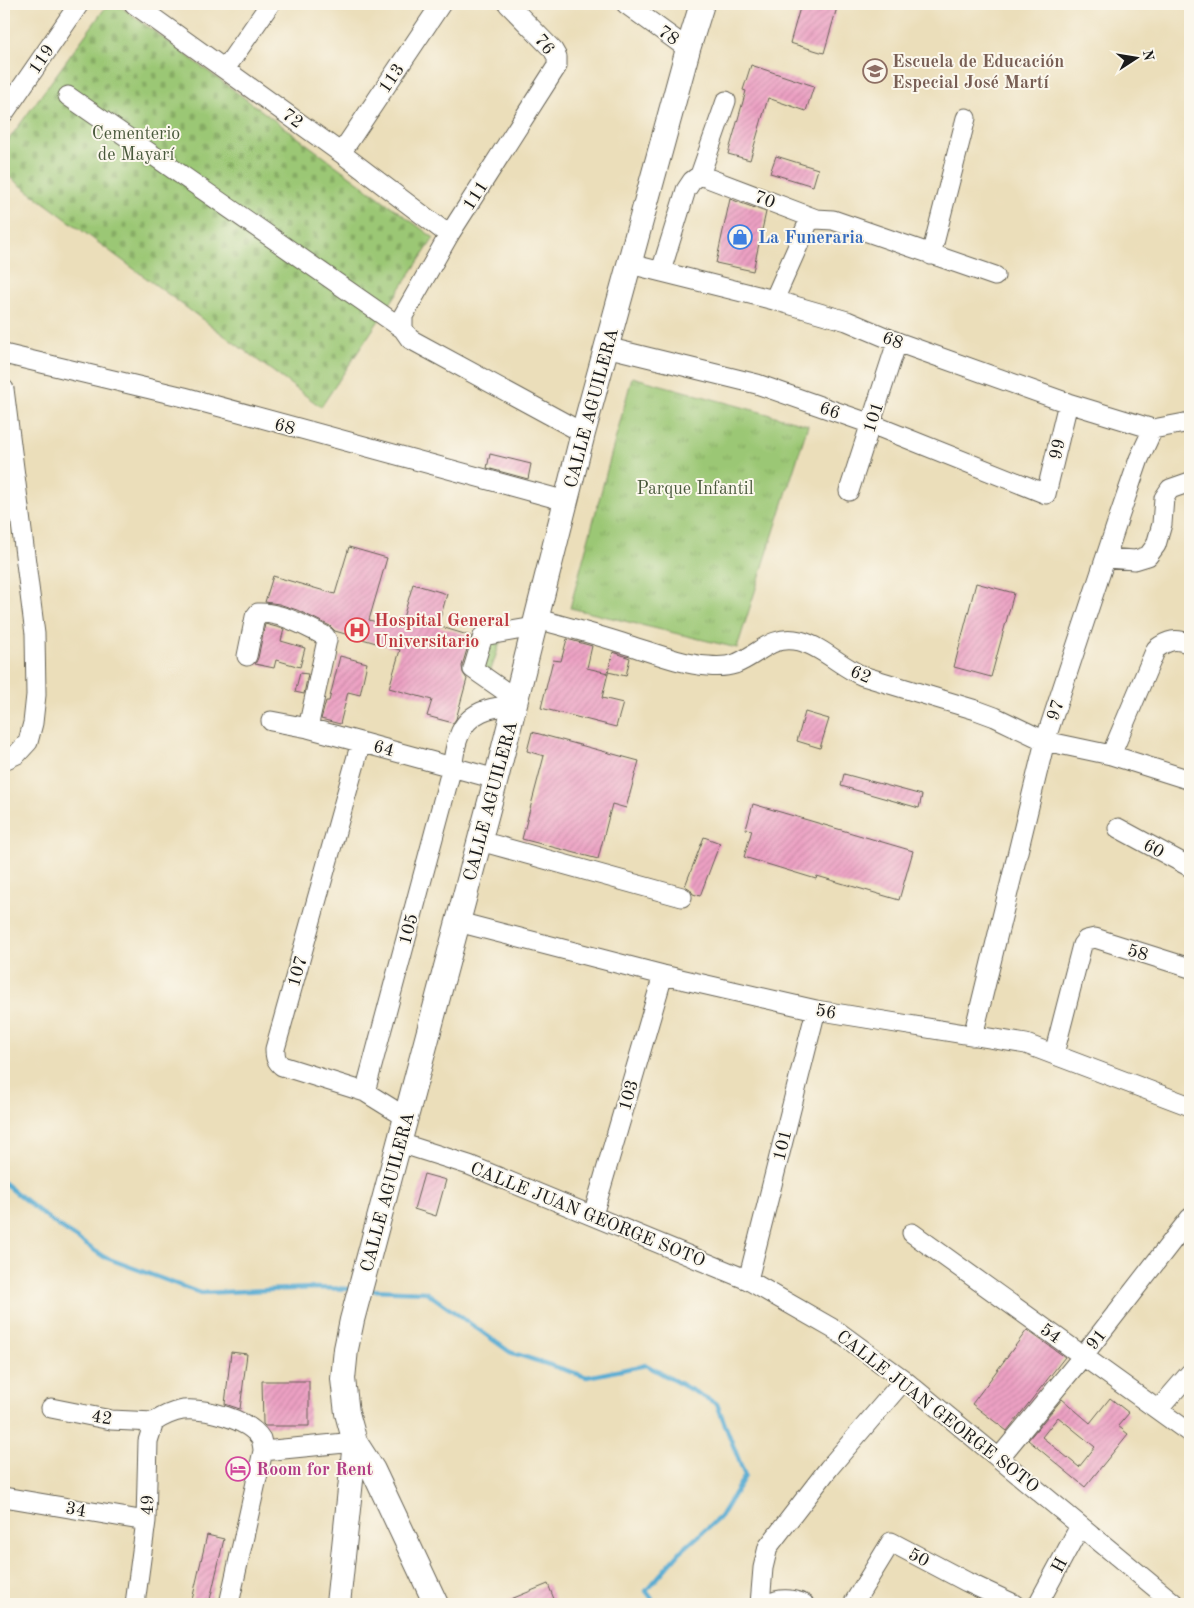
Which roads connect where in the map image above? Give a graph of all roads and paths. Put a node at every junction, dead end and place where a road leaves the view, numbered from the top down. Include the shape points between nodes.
1 (79, 4) edge
2 (134, 4) edge
3 (270, 4) edge
4 (441, 4) edge
5 (508, 4) edge
6 (626, 4) edge
7 (702, 4) edge
8 (688, 49) junction
9 (557, 66) joint
10 (225, 69) junction
11 (68, 96) dead end
12 (726, 101) dead end
13 (4, 114) edge
14 (966, 118) dead end
15 (342, 153) junction
16 (700, 175) junction
17 (816, 218) junction
18 (449, 235) junction
19 (931, 254) junction
20 (630, 264) junction
21 (661, 271) junction
22 (996, 276) dead end
23 (774, 300) junction
24 (404, 329) junction
25 (897, 342) junction
26 (606, 347) junction
27 (4, 354) edge
28 (4, 389) edge
29 (1068, 403) junction
30 (1190, 422) edge
31 (871, 424) junction
32 (1153, 429) junction
33 (583, 433) junction
34 (1190, 482) edge
35 (849, 492) dead end
36 (1046, 494) joint
37 (566, 501) junction
38 (1106, 558) junction
39 (536, 623) junction
40 (1190, 644) edge
41 (247, 656) dead end
42 (515, 704) junction
43 (271, 721) dead end
44 (308, 728) junction
45 (361, 742) junction
46 (1045, 742) junction
47 (1111, 755) junction
48 (4, 760) edge
49 (452, 766) junction
50 (496, 779) junction
51 (1190, 780) edge
52 (1118, 828) dead end
53 (480, 841) junction
54 (1190, 868) edge
55 (682, 897) dead end
56 (458, 922) junction
57 (1190, 968) edge
58 (663, 975) junction
59 (816, 1010) junction
60 (973, 1036) junction
61 (1054, 1054) junction
62 (365, 1092) junction
63 (1190, 1106) edge
64 (407, 1118) junction
65 (400, 1143) junction
66 (593, 1215) junction
67 (1190, 1218) edge
68 (912, 1234) dead end
69 (748, 1280) junction
70 (1084, 1356) junction
71 (1190, 1373) edge
72 (904, 1380) junction
73 (51, 1408) dead end
74 (1158, 1410) junction
75 (161, 1418) junction
76 (1190, 1433) edge
77 (355, 1442) junction
78 (263, 1451) junction
79 (999, 1458) junction
80 (375, 1474) junction
81 (351, 1478) junction
82 (5, 1497) edge
83 (146, 1521) junction
84 (1080, 1526) junction
85 (135, 1604) edge
86 (229, 1604) edge
87 (338, 1604) edge
88 (436, 1604) edge
89 (760, 1604) edge
90 (769, 1604) edge
91 (804, 1604) edge
92 (853, 1604) edge
93 (1010, 1604) edge
94 (1038, 1604) edge
95 (1175, 1604) edge

1 - 13 street, 119
2 - 10 street, 72
3 - 10 street
4 - 15 street, 113
5 - 9 street, 76 via 553,50
6 - 8 street, 78
7 - 8 main road, CALLE AGUILERA
8 - 20 main road, CALLE AGUILERA
9 - 18 street, 111
10 - 15 street, 72
11 - 24 street
12 - 16 street
14 - 19 street
15 - 18 street, 72
16 - 17 street, 70
16 - 21 street via 686,190
17 - 19 street, 70 via 833,220
17 - 23 street via 809,221
18 - 24 street, 111 via 404,316
19 - 22 street, 70
20 - 21 street, 68
20 - 26 main road, CALLE AGUILERA
21 - 23 street, 68
23 - 25 street, 68 via 847,322
24 - 33 street via 410,339
25 - 29 street, 68
25 - 31 street, 101
26 - 31 street, 66 via 757,384
26 - 33 main road, CALLE AGUILERA
27 - 37 street, 68 via 184,398
28 - 48 street via 35,634 36,695 28,742 17,754
29 - 32 street, 68
29 - 36 street, 99
30 - 32 street
31 - 35 street, 101
31 - 36 street, 66
32 - 38 street, 97 via 1139,459
33 - 37 main road, CALLE AGUILERA
34 - 38 street via 1170,489 1164,498 1162,524 1156,545 1148,556 1135,560
37 - 39 main road, CALLE AGUILERA
38 - 46 street, 97
39 - 42 main road, CALLE AGUILERA
39 - 42 street via 483,636 473,669
39 - 46 street, 62 via 588,632 706,666 734,664 782,639 798,641 850,671 976,710
40 - 47 street via 1166,641 1156,648
41 - 44 street via 258,613 292,620 325,636 327,640
42 - 49 street, 105 via 484,710 465,723 458,736
42 - 50 main road, CALLE AGUILERA
43 - 44 street, 64
44 - 45 street, 64
45 - 49 street, 64
45 - 62 street, 107 via 275,1056 277,1062 286,1068
46 - 47 street, 62
46 - 60 street, 97
47 - 51 street, 62
49 - 50 street, 64
49 - 62 street, 105
50 - 53 main road, CALLE AGUILERA
52 - 54 street, 60
53 - 55 street
53 - 56 main road, CALLE AGUILERA
56 - 58 street, 56
56 - 64 main road, CALLE AGUILERA
57 - 61 street, 58 via 1094,938 1086,940
58 - 59 street, 56
58 - 66 street, 103
59 - 60 street, 56
59 - 69 street, 101
60 - 61 street, 56 via 1026,1044
61 - 63 street, 56
62 - 64 street, 107
64 - 65 main road, CALLE AGUILERA
65 - 66 street, CALLE JUAN GEORGE SOTO via 469,1164
65 - 77 main road, CALLE AGUILERA via 346,1349 343,1379
66 - 69 street, CALLE JUAN GEORGE SOTO
67 - 70 street, 91
68 - 70 street, 54
69 - 72 street, CALLE JUAN GEORGE SOTO via 837,1331
70 - 74 street, 54
70 - 79 street, 91
71 - 74 street
72 - 79 street, CALLE JUAN GEORGE SOTO
72 - 89 street via 829,1468 768,1547
73 - 75 street, 42 via 111,1420
74 - 76 street, 54
75 - 78 street, 42 via 182,1410 200,1410 229,1418 251,1428 261,1440
75 - 83 street, 49 via 148,1441
77 - 78 street
77 - 80 main road
77 - 81 main road, CALLE AGUILERA
78 - 86 street
79 - 84 street, CALLE JUAN GEORGE SOTO
80 - 81 main road via 360,1472
80 - 88 main road
81 - 87 main road, CALLE AGUILERA
82 - 83 street, 34
83 - 85 street, 49
84 - 94 street, H
84 - 95 street, CALLE JUAN GEORGE SOTO
90 - 91 street via 786,1599
92 - 93 street, 50 via 891,1542

